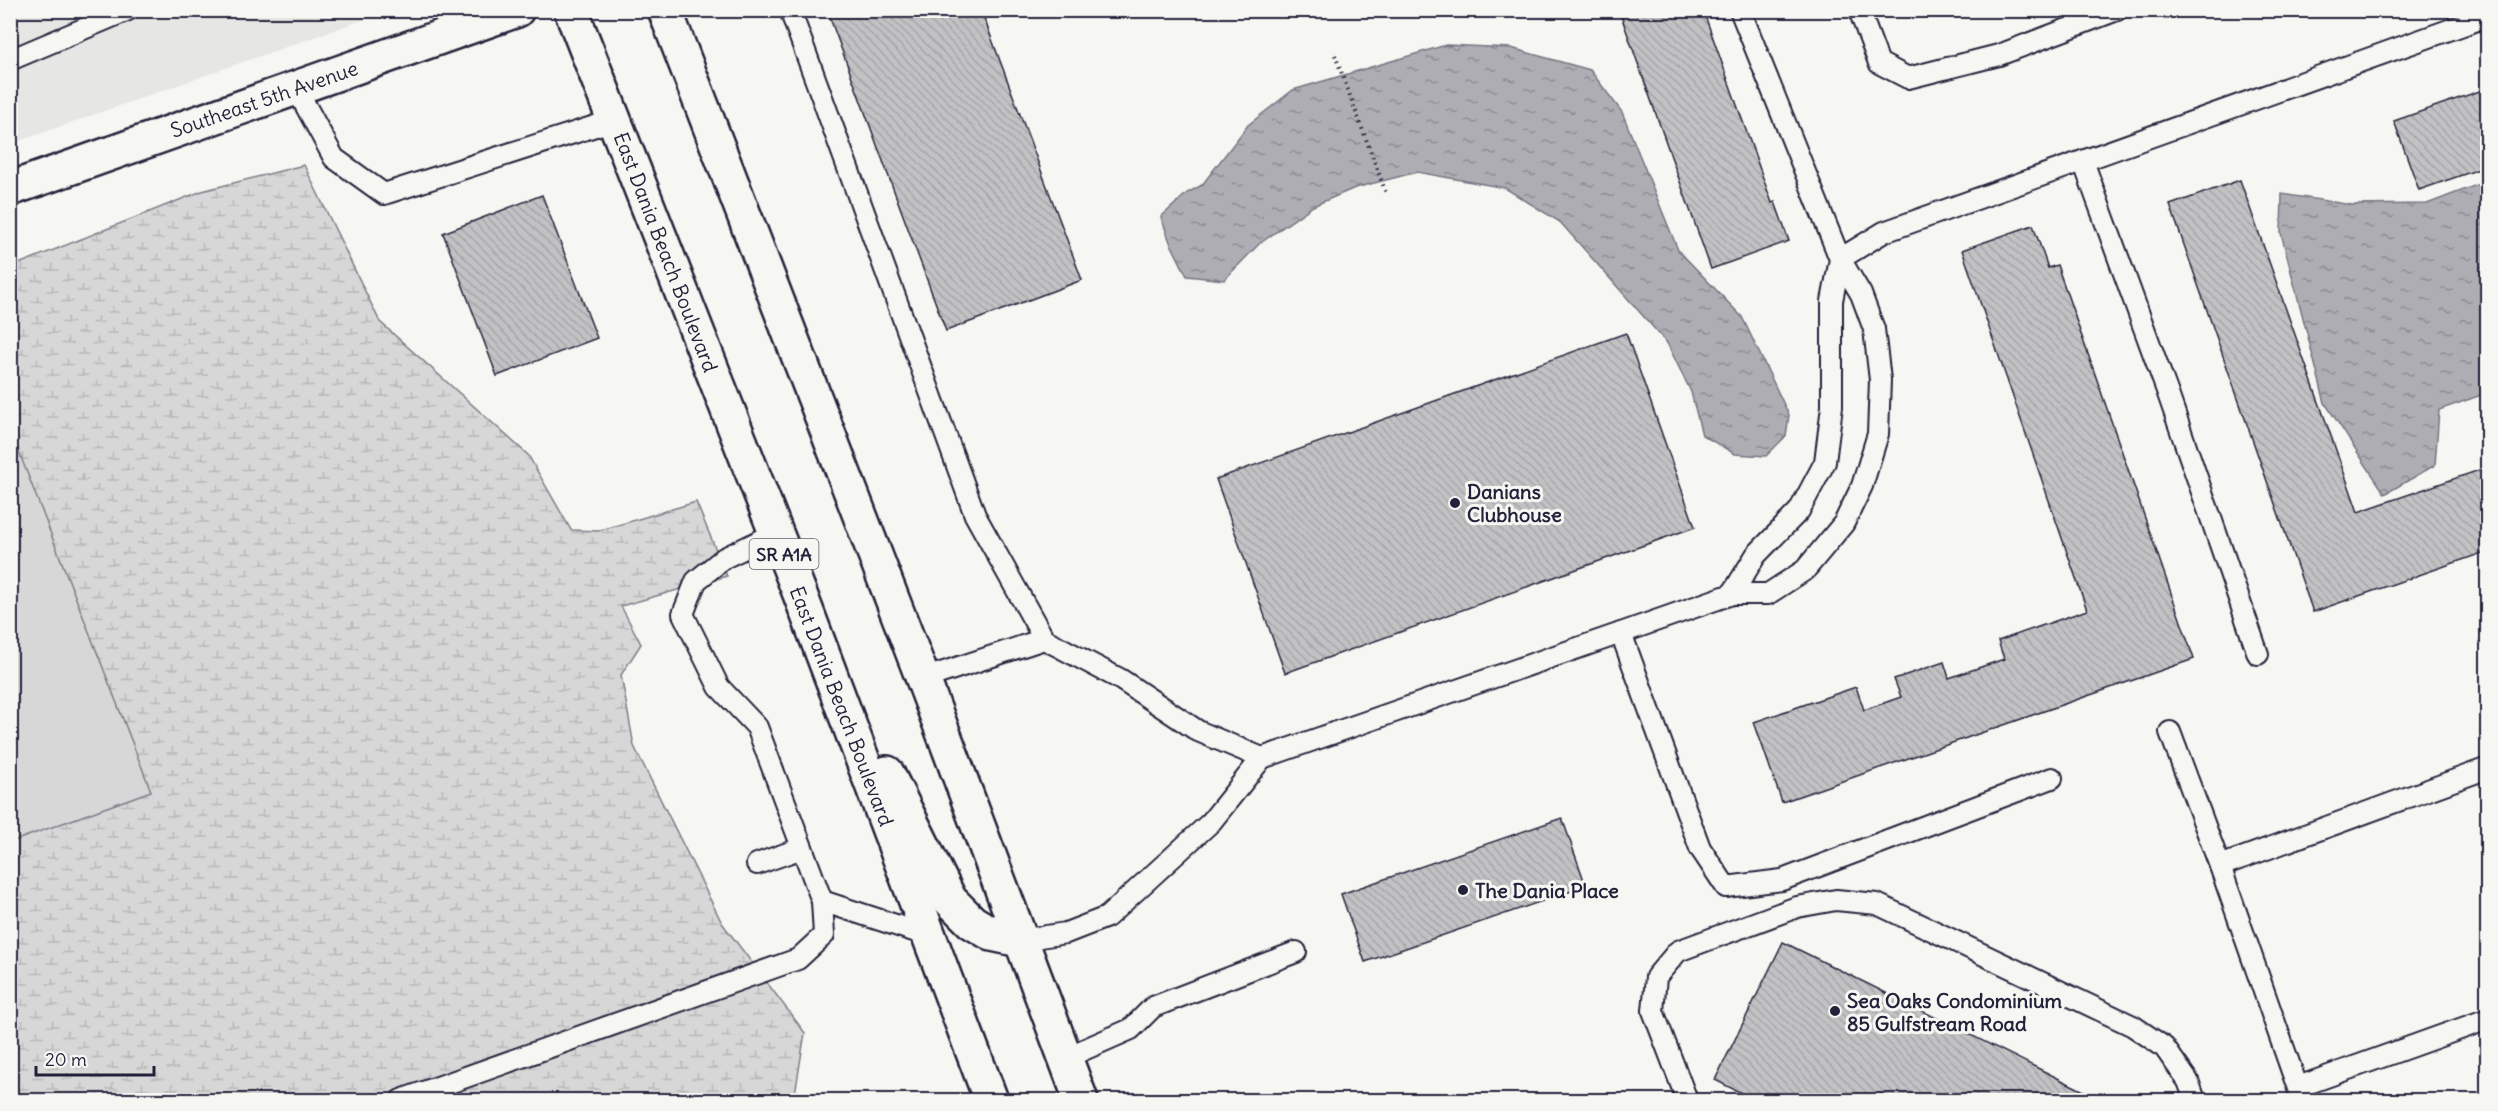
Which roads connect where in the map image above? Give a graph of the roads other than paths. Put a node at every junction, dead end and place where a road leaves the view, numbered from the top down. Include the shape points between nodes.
1 (128, 10) edge
2 (517, 10) edge
3 (571, 10) edge
4 (665, 10) edge
5 (790, 10) edge
6 (1740, 10) edge
7 (1860, 10) edge
8 (2117, 10) edge
9 (2487, 16) edge
10 (10, 60) edge
11 (296, 88) junction
12 (614, 120) junction
13 (2083, 161) junction
14 (10, 189) edge
15 (1840, 259) junction
16 (776, 532) junction
17 (800, 594) junction
18 (1732, 594) junction
19 (1621, 633) junction
20 (1044, 639) junction
21 (2258, 654) dead end
22 (923, 679) junction
23 (2170, 732) dead end
24 (1262, 758) junction
25 (2487, 768) edge
26 (2052, 778) dead end
27 (802, 848) junction
28 (757, 864) dead end
29 (2220, 866) junction
30 (822, 901) junction
31 (929, 936) junction
32 (1020, 940) junction
33 (1296, 952) dead end
34 (2487, 1019) edge
35 (1065, 1058) junction
36 (2300, 1094) edge
37 (401, 1101) edge
38 (991, 1101) edge
39 (1081, 1101) edge
40 (1687, 1101) edge
41 (2195, 1101) edge

1 - 10 lane
2 - 11 main road, Southeast 5th Avenue
3 - 12 main road, East Dania Beach Boulevard / SR A1A
4 - 22 main road
5 - 20 lane via 975,514
6 - 15 lane
7 - 8 lane via 1879,63 1908,78 1999,55
9 - 13 lane
11 - 12 lane via 334,158 384,194
11 - 14 main road, Southeast 5th Avenue
12 - 16 main road, East Dania Beach Boulevard / SR A1A
13 - 15 lane via 1884,232
13 - 21 lane
15 - 18 lane via 1832,302 1832,406 1825,462 1799,511 1756,555
15 - 18 lane via 1871,320 1880,380 1878,434 1862,486 1844,523 1805,570 1768,594
16 - 17 main road, East Dania Beach Boulevard / SR A1A
16 - 27 lane via 724,558 696,580 683,614 719,687 757,727
17 - 31 main road, East Dania Beach Boulevard / SR A1A
17 - 32 main road via 950,900 972,922 992,934
18 - 19 lane
19 - 24 lane
19 - 26 lane via 1700,848 1726,887 1782,880
20 - 22 lane
20 - 24 lane via 1120,679 1198,731
22 - 32 main road
23 - 29 lane
24 - 32 lane via 1211,822 1107,917 1066,933
25 - 29 lane
27 - 28 lane
27 - 30 lane
29 - 36 lane
30 - 31 lane
30 - 37 lane via 824,935 798,959
31 - 38 main road, East Dania Beach Boulevard / SR A1A
32 - 35 main road
33 - 35 lane via 1153,1007 1131,1029
34 - 36 lane
35 - 39 main road
40 - 41 lane via 1653,1011 1656,977 1678,951 1797,907 1836,900 1877,904 2133,1026 2164,1047 2188,1081

